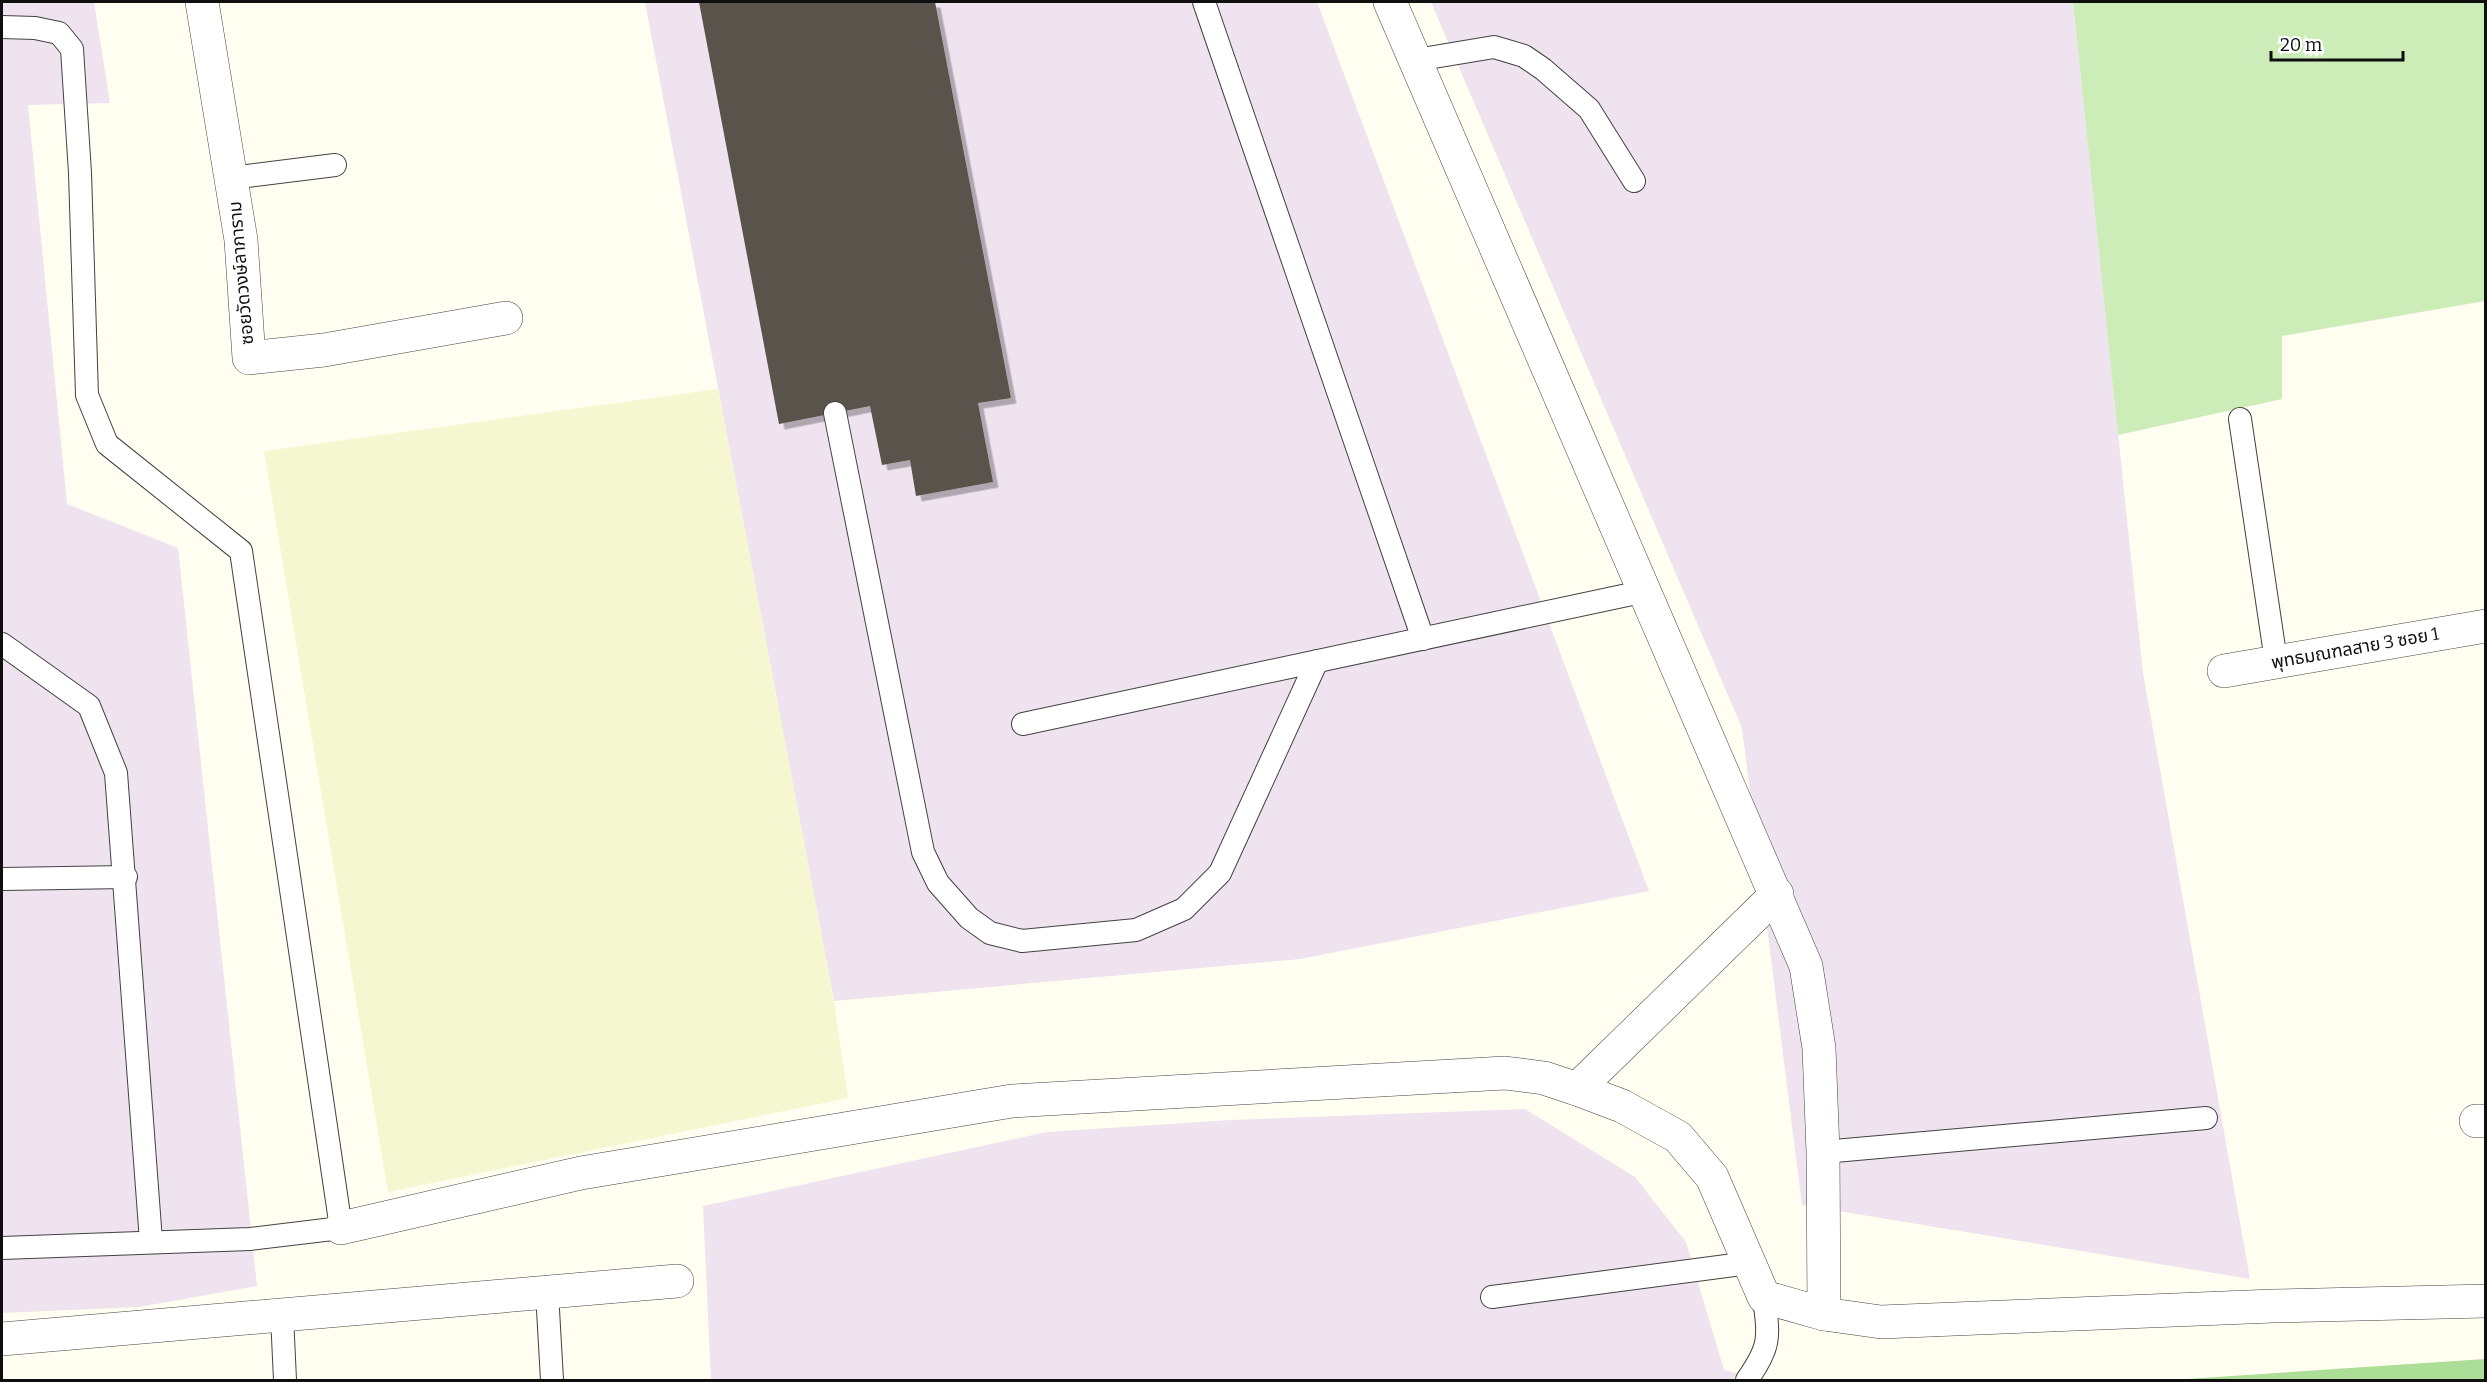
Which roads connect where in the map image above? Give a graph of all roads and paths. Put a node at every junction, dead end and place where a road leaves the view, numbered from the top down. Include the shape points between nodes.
1 (202, 2) edge
2 (1204, 2) edge
3 (1390, 2) edge
4 (2, 27) edge
5 (1416, 60) junction
6 (335, 165) dead end
7 (231, 178) junction
8 (1634, 181) dead end
9 (506, 318) dead end
10 (835, 413) dead end
11 (2240, 419) dead end
12 (1646, 591) junction
13 (2486, 626) edge
14 (1423, 639) junction
15 (2, 644) edge
16 (1317, 661) junction
17 (2276, 661) junction
18 (2224, 671) dead end
19 (1023, 724) dead end
20 (126, 877) junction
21 (2, 879) edge
22 (1776, 894) junction
23 (1576, 1089) junction
24 (2206, 1118) dead end
25 (1823, 1152) junction
26 (342, 1228) junction
27 (152, 1241) junction
28 (2, 1248) edge
29 (1749, 1263) junction
30 (677, 1281) dead end
31 (547, 1292) junction
32 (1492, 1297) dead end
33 (1764, 1297) junction
34 (2486, 1301) edge
35 (1824, 1314) junction
36 (282, 1316) junction
37 (2, 1339) edge
38 (285, 1380) edge
39 (552, 1380) edge
40 (1747, 1380) edge

1 - 7 street, ซอยวัดวงษ์ลาภาราม
2 - 14 lane
3 - 5 street
4 - 26 lane via 59,33 72,49 87,395 107,444 241,551
5 - 8 lane via 1494,47 1524,56 1589,109
5 - 12 street
6 - 7 lane
7 - 9 street, ซอยวัดวงษ์ลาภาราม via 241,240 249,358 324,350
10 - 16 lane via 923,852 949,899 990,933 1022,942 1136,930 1184,909 1220,873
11 - 17 lane
12 - 14 lane
12 - 22 street
13 - 17 street, พุทธมณฑลสาย 3 ซอย 1
14 - 16 lane
15 - 20 lane via 89,706 116,773
16 - 19 lane
17 - 18 street, พุทธมณฑลสาย 3 ซอย 1
20 - 21 lane
20 - 27 lane
22 - 23 street
22 - 25 street via 1806,966 1818,1048
23 - 26 street via 1544,1078 1505,1073 1012,1101 581,1173
23 - 29 street via 1622,1106 1678,1137 1712,1177
24 - 25 lane
25 - 35 street
26 - 27 lane via 250,1239
27 - 28 lane
29 - 32 lane
29 - 33 street
30 - 31 street
31 - 36 street
31 - 39 lane
33 - 35 street
33 - 40 lane via 1768,1327 1764,1355
34 - 35 street via 2273,1305 1881,1322
36 - 37 street
36 - 38 lane

